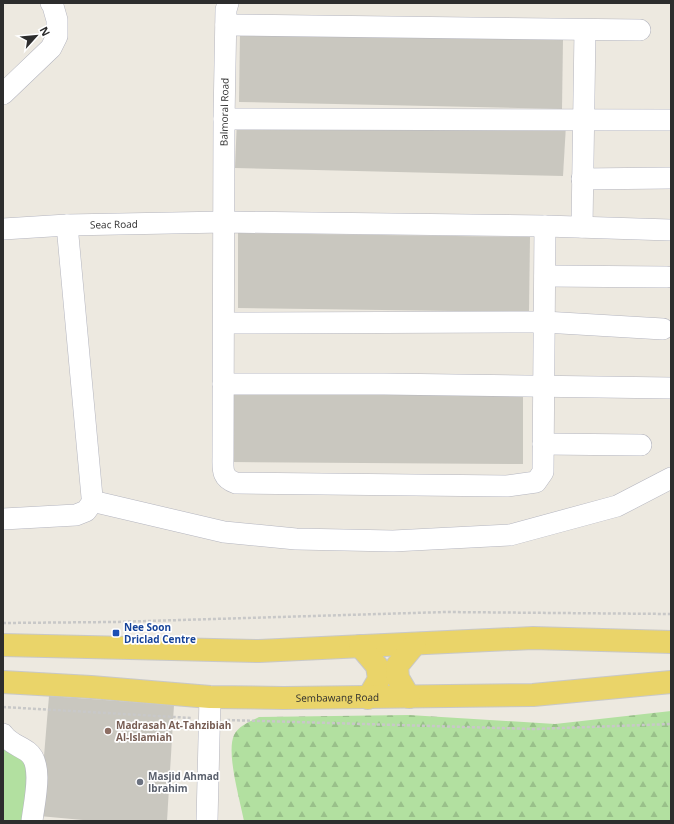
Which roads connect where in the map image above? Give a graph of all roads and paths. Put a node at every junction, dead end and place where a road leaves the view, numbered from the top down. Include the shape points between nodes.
1 (51, 3) edge
2 (228, 3) edge
3 (226, 25) junction
4 (585, 30) junction
5 (640, 30) dead end
6 (3, 94) edge
7 (224, 119) junction
8 (583, 120) junction
9 (671, 120) edge
10 (670, 178) dead end
11 (582, 179) junction
12 (224, 222) junction
13 (67, 225) junction
14 (545, 226) junction
15 (582, 227) junction
16 (3, 228) edge
17 (670, 230) dead end
18 (544, 276) junction
19 (667, 277) dead end
20 (544, 322) junction
21 (224, 323) junction
22 (663, 329) dead end
23 (223, 384) junction
24 (544, 386) junction
25 (671, 388) edge
26 (543, 444) junction
27 (641, 445) dead end
28 (671, 478) edge
29 (94, 500) junction
30 (3, 519) edge
31 (671, 614) edge
32 (3, 623) edge
33 (671, 642) edge
34 (415, 644) junction
35 (3, 645) edge
36 (360, 646) junction
37 (3, 682) edge
38 (671, 682) edge
39 (210, 697) junction
40 (409, 697) junction
41 (368, 698) junction
42 (3, 707) edge
43 (209, 719) junction
44 (671, 724) edge
45 (3, 734) edge
46 (32, 821) edge
47 (207, 821) edge

1 - 6 street via 57,20 57,36 51,48
2 - 3 street, Balmoral Road
3 - 4 street
3 - 7 street, Balmoral Road
4 - 5 street
4 - 8 street
7 - 8 street
7 - 12 street, Balmoral Road
8 - 9 street
8 - 11 street
10 - 11 street
11 - 15 street
12 - 13 street, Seac Road
12 - 14 street, Seac Road
12 - 21 street, Balmoral Road
13 - 16 street, Seac Road
13 - 29 street
14 - 15 street, Seac Road
14 - 18 street, Balmoral Road
15 - 17 street, Seac Road
18 - 19 street
18 - 20 street, Balmoral Road
20 - 21 street
20 - 22 street
20 - 24 street, Balmoral Road
21 - 23 street, Balmoral Road
23 - 24 street
23 - 26 street, Balmoral Road via 224,473 229,481 236,483 507,486 536,482 543,472
24 - 25 street
24 - 26 street, Balmoral Road
26 - 27 street
28 - 29 street via 617,506 510,535 393,541 296,539 224,532
29 - 30 street via 86,511 76,515
31 - 32 path via 446,612
33 - 34 main road via 533,638
34 - 36 main road
34 - 40 main road via 397,666 398,678
35 - 36 main road via 259,651
36 - 41 main road via 377,666 379,679
37 - 39 main road, Sembawang Road
38 - 40 main road, Sembawang Road via 534,695
39 - 41 main road, Sembawang Road
39 - 43 street
40 - 41 main road, Sembawang Road
42 - 43 path
43 - 44 path via 534,729
43 - 47 street
45 - 46 street via 29,752 34,759 37,779

